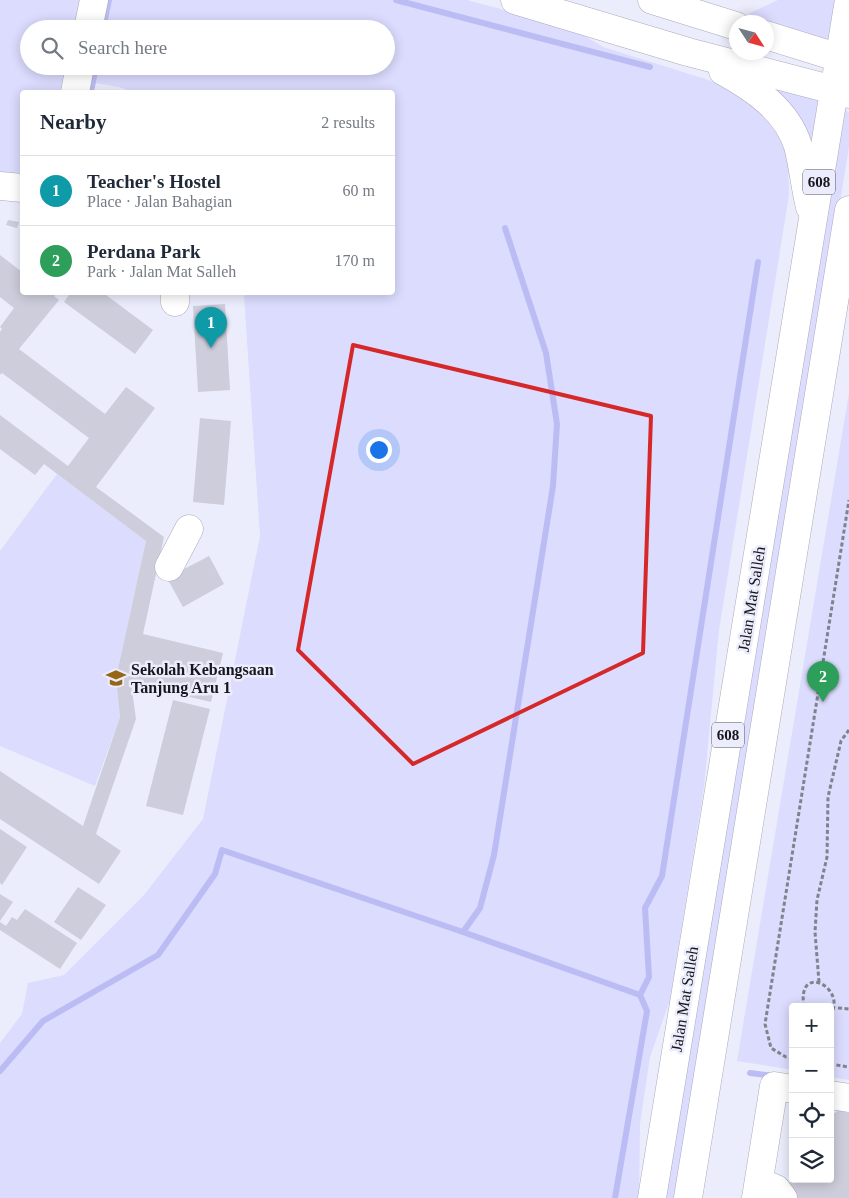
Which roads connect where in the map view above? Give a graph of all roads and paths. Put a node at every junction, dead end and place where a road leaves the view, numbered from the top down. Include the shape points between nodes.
1 (94, 0) edge
2 (515, 0) edge
3 (652, 0) edge
4 (723, 0) edge
5 (849, 0) edge
6 (680, 8) junction
7 (90, 20) edge
8 (729, 24) edge
9 (774, 38) edge
10 (688, 52) junction
11 (845, 60) edge
12 (78, 75) edge
13 (75, 90) edge
14 (842, 93) edge
15 (0, 186) edge
16 (20, 188) edge
17 (849, 210) edge
18 (813, 217) junction
19 (849, 500) edge
20 (189, 529) dead end
21 (170, 567) dead end
22 (849, 730) edge
23 (820, 982) junction
24 (832, 985) dead end
25 (840, 1002) dead end
26 (803, 1003) edge
27 (838, 1008) junction
28 (849, 1009) edge
29 (834, 1012) edge
30 (789, 1057) edge
31 (834, 1065) edge
32 (849, 1068) edge
33 (789, 1088) edge
34 (834, 1096) edge
35 (849, 1098) edge
36 (757, 1190) edge
37 (652, 1198) edge
38 (688, 1198) edge
39 (783, 1198) edge

1 - 7 main road
2 - 10 main road
3 - 6 main road
4 - 6 main road
5 - 11 main road, Jalan Mat Salleh
6 - 8 main road
9 - 11 main road
10 - 14 main road
10 - 18 main road via 752,87 788,123 798,146
11 - 14 main road, Jalan Mat Salleh / 608
12 - 13 main road
14 - 18 main road, Jalan Mat Salleh / 608
15 - 16 main road
17 - 38 main road, Jalan Mat Salleh / 608
18 - 37 main road, Jalan Mat Salleh / 608
19 - 30 path via 765,1024 771,1048
20 - 21 main road
22 - 23 path via 841,741 828,797 827,857 817,900 815,932
23 - 24 path
23 - 26 path via 806,989
25 - 27 path
27 - 28 path
27 - 29 path
31 - 32 path
33 - 36 main road via 774,1086
34 - 35 main road
36 - 39 main road via 776,1189

